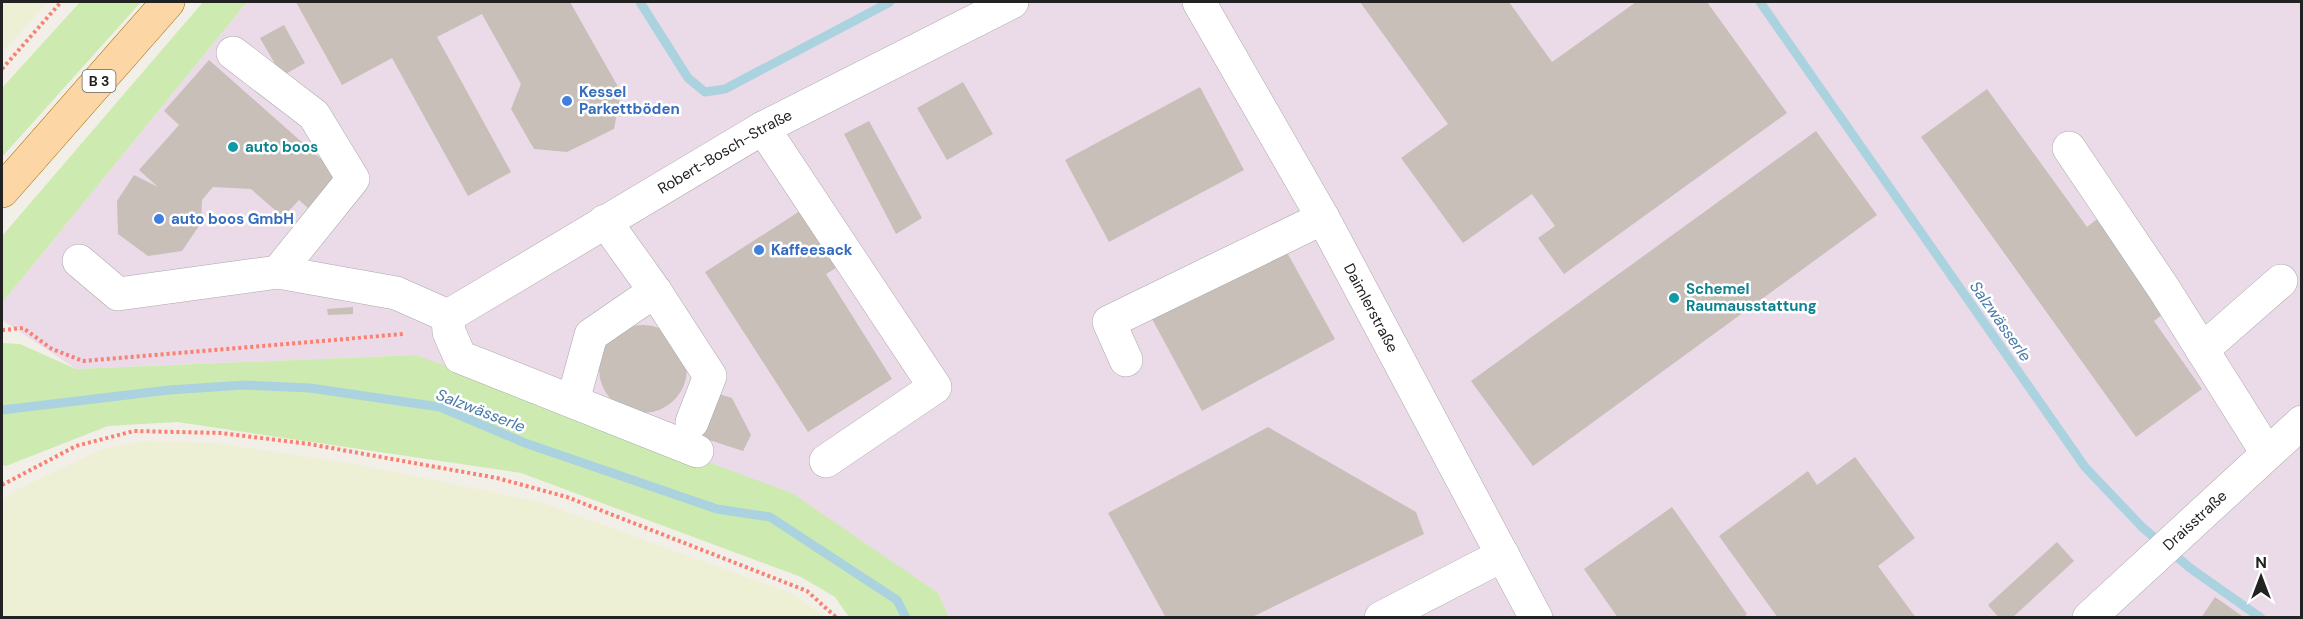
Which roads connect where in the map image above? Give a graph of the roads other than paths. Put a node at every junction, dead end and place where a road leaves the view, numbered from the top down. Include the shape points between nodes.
1 (168, 2) edge
2 (1012, 2) edge
3 (1199, 2) edge
4 (233, 53) dead end
5 (763, 128) junction
6 (2070, 148) dead end
7 (2, 191) edge
8 (1323, 218) junction
9 (604, 221) junction
10 (79, 261) dead end
11 (279, 272) junction
12 (2281, 281) dead end
13 (655, 291) junction
14 (448, 316) junction
15 (2202, 350) junction
16 (1126, 360) dead end
17 (573, 401) junction
18 (2301, 422) edge
19 (2267, 453) junction
20 (826, 461) dead end
21 (1503, 555) junction
22 (1381, 618) edge
23 (1536, 618) edge
24 (2089, 618) edge

1 - 7 main road, B 3
2 - 5 street, Robert-Bosch-Straße
3 - 8 street, Daimlerstraße
4 - 11 street via 314,115 353,179
5 - 9 street, Robert-Bosch-Straße
5 - 20 street via 935,387
6 - 15 street
8 - 16 street via 1110,322
8 - 21 street, Daimlerstraße
9 - 13 street
9 - 14 street, Robert-Bosch-Straße
10 - 11 street via 118,294
11 - 14 street via 396,293
12 - 15 street
13 - 17 street via 591,335
13 - 17 street via 710,376 694,437
14 - 17 street via 449,332 460,357
15 - 19 street
18 - 19 street, Draisstraße
19 - 24 street, Draisstraße
21 - 22 street
21 - 23 street, Daimlerstraße

